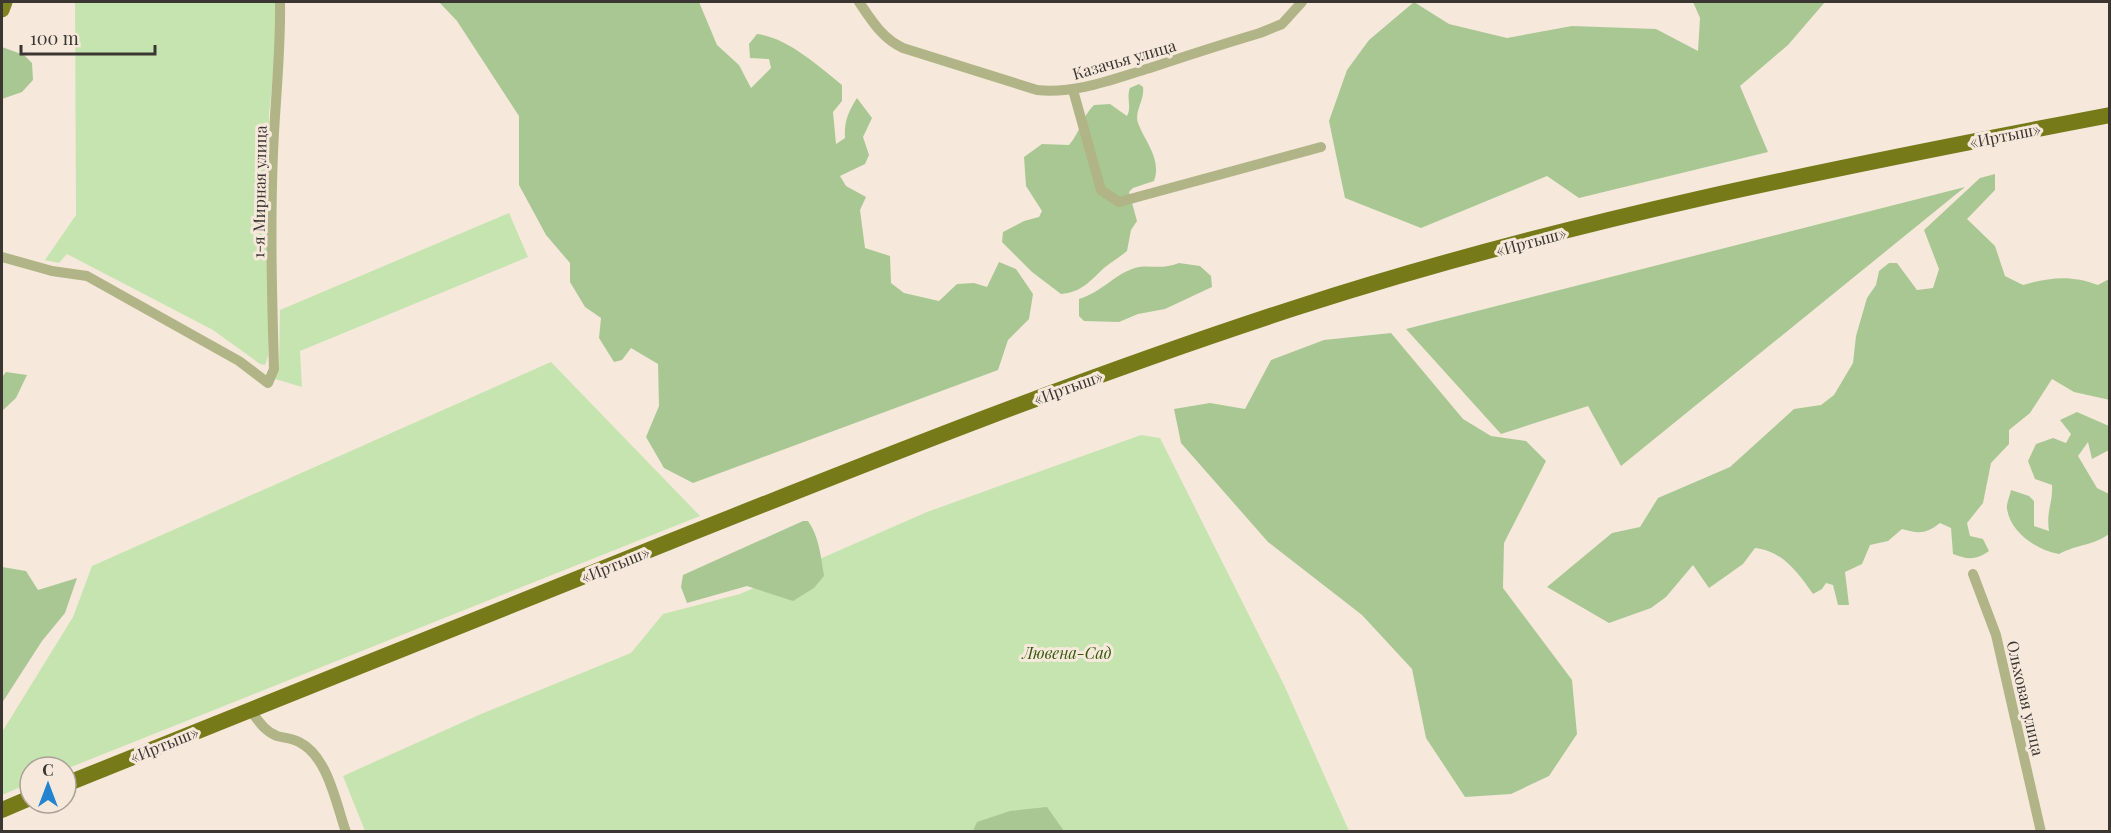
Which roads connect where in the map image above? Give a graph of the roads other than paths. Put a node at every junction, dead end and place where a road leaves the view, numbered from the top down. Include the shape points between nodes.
1 (4, 2) edge
2 (280, 2) edge
3 (859, 2) edge
4 (1302, 2) edge
5 (2, 10) edge
6 (1073, 90) junction
7 (2109, 115) edge
8 (1321, 147) dead end
9 (2, 257) edge
10 (1973, 574) dead end
11 (250, 710) junction
12 (78, 779) edge
13 (18, 803) edge
14 (2, 810) edge
15 (346, 831) edge
16 (2041, 831) edge

1 - 5 main road
2 - 9 street, 1-я Мирная улица via 281,50 275,96 272,190 274,369 268,382 239,361 87,276
3 - 6 street, Казачья улица via 890,42 903,48 1037,90
4 - 6 street, Казачья улица via 1282,24 1260,33
6 - 8 street via 1101,190 1119,202
7 - 11 highway, «Иртыш» via 1823,171 1664,207 1302,305 855,467
10 - 16 street, Ольховая улица via 1996,635
11 - 12 highway, «Иртыш»
11 - 15 street via 265,729 299,741 311,751 326,776
13 - 14 highway

